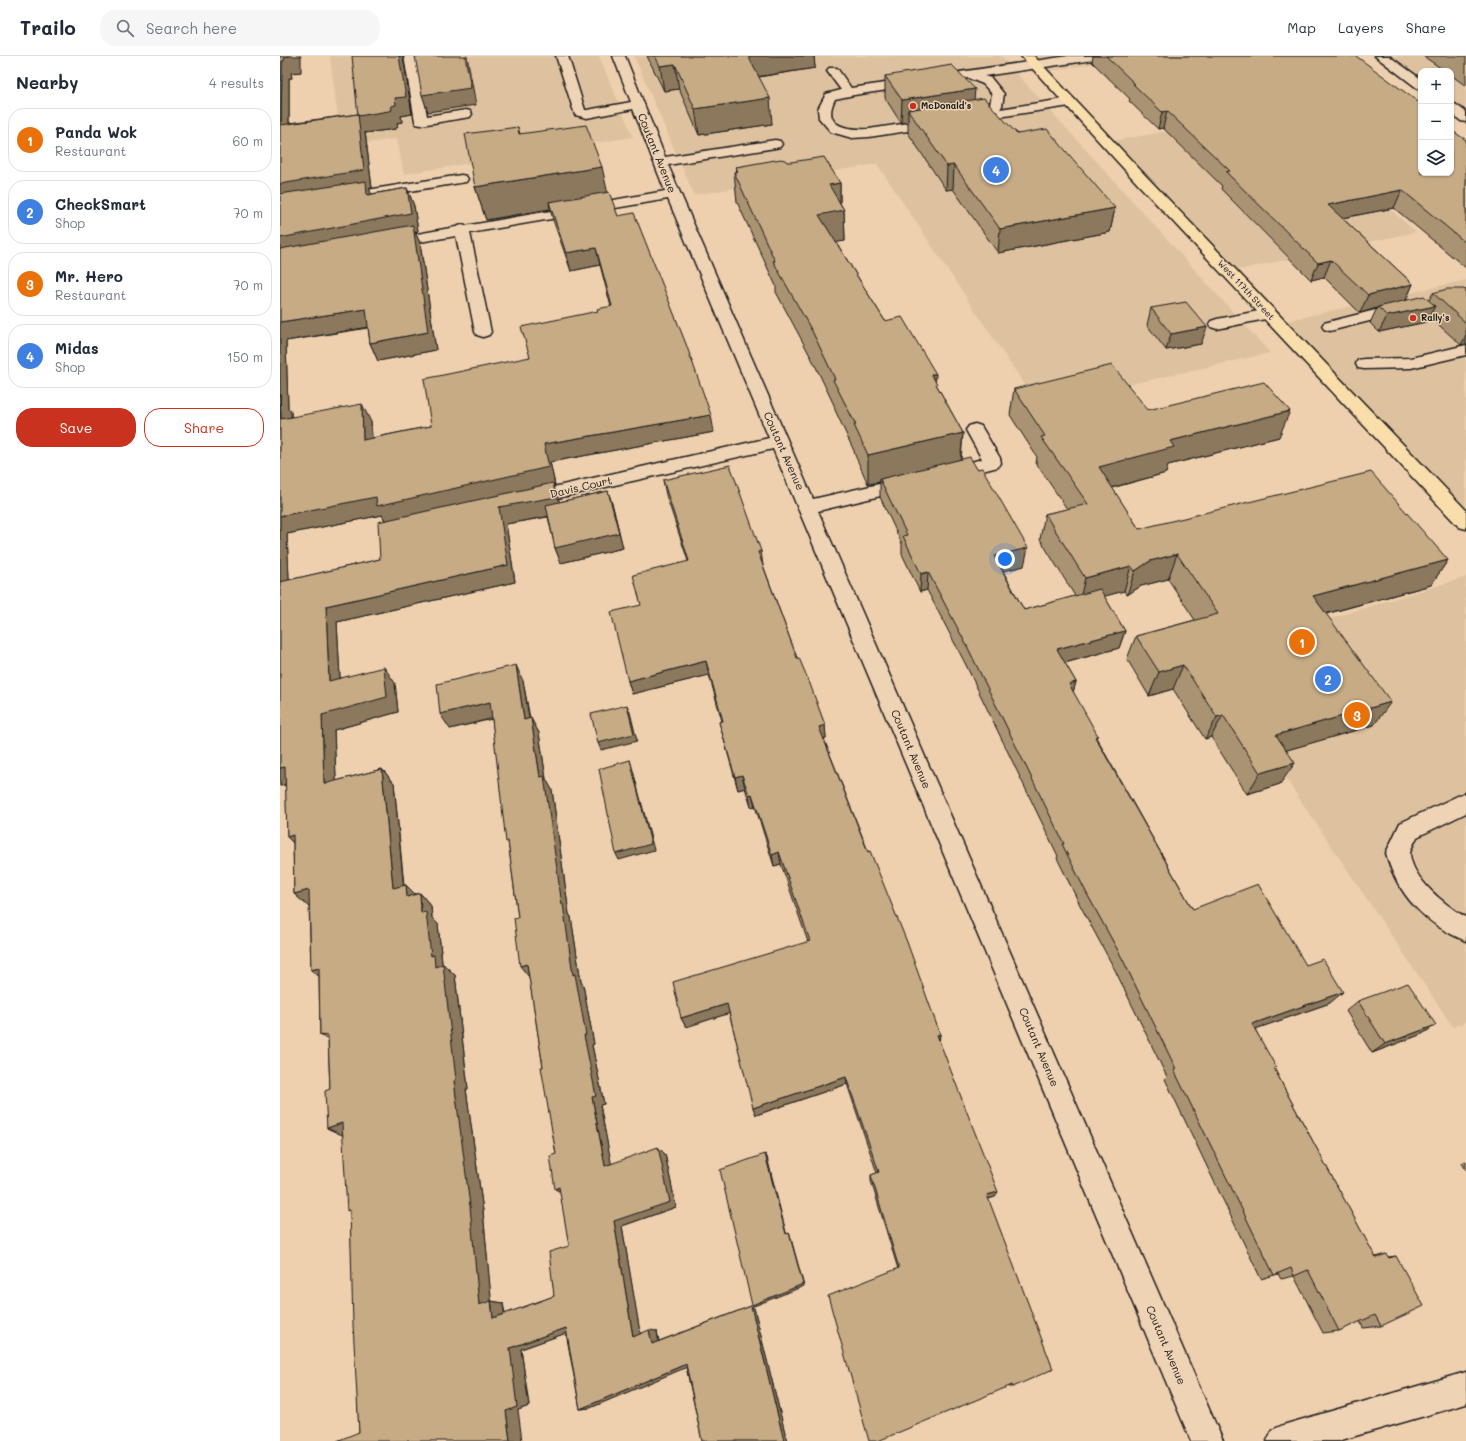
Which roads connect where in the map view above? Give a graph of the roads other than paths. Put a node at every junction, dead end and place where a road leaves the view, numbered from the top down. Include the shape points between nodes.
1 (410, 56) edge
2 (562, 56) edge
3 (619, 56) edge
4 (1093, 56) edge
5 (1381, 56) edge
6 (1031, 60) edge
7 (833, 71) dead end
8 (969, 74) junction
9 (1418, 84) edge
10 (848, 92) junction
11 (1070, 102) junction
12 (637, 104) junction
13 (1454, 109) edge
14 (466, 114) dead end
15 (986, 115) junction
16 (1466, 118) edge
17 (775, 144) dead end
18 (660, 162) junction
19 (461, 179) dead end
20 (673, 194) junction
21 (327, 201) edge
22 (462, 229) junction
23 (374, 245) edge
24 (1417, 305) edge
25 (1269, 314) junction
26 (1217, 324) dead end
27 (1330, 326) dead end
28 (483, 332) dead end
29 (1466, 350) edge
30 (1364, 364) dead end
31 (974, 430) dead end
32 (779, 442) junction
33 (515, 502) edge
34 (808, 507) junction
35 (1466, 522) edge
36 (1464, 803) dead end
37 (1466, 929) edge
38 (1466, 1388) edge
39 (1207, 1441) edge
40 (1283, 1441) edge

1 - 14 street via 421,121
2 - 12 street via 579,112 588,114
3 - 12 street, Coutant Avenue
4 - 6 street
5 - 9 street
6 - 8 street
6 - 11 main road, West 117th Street
7 - 10 street
8 - 10 street
8 - 15 street via 987,81 998,94 996,106
10 - 15 street via 830,97 824,109 826,118 836,129 852,134
11 - 15 street
11 - 25 main road, West 117th Street
12 - 18 street, Coutant Avenue
13 - 16 street
17 - 18 street
18 - 20 street, Coutant Avenue
19 - 21 street
20 - 22 street
20 - 32 street, Coutant Avenue
22 - 23 street
22 - 28 street
24 - 27 street
25 - 26 street
25 - 35 main road, West 117th Street
29 - 30 street via 1411,363
31 - 34 street via 992,463
32 - 33 street, Davis Court
32 - 34 street, Coutant Avenue
34 - 39 street, Coutant Avenue
36 - 37 street via 1408,830 1398,853 1405,876 1423,899 1458,926
38 - 40 street

